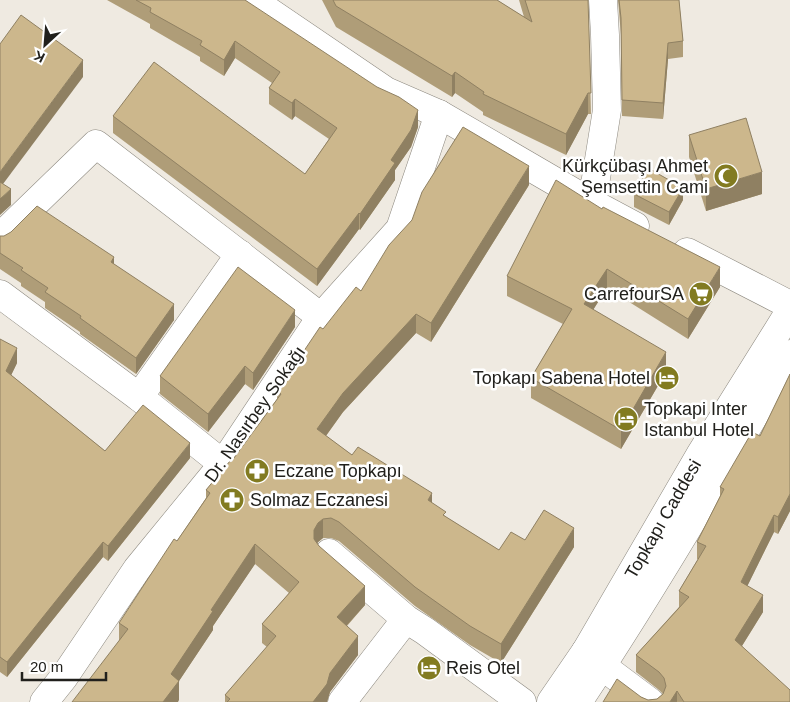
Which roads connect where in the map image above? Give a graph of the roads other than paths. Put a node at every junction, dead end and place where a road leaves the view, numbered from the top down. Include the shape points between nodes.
1 (252, 0) edge
2 (284, 0) edge
3 (603, 0) edge
4 (294, 27) junction
5 (439, 114) junction
6 (592, 203) junction
7 (0, 236) edge
8 (240, 254) junction
9 (0, 294) edge
10 (790, 306) edge
11 (790, 311) edge
12 (321, 317) junction
13 (790, 354) edge
14 (139, 397) junction
15 (223, 464) junction
16 (329, 553) edge
17 (406, 619) junction
18 (594, 658) junction
19 (44, 702) edge
20 (342, 702) edge
21 (522, 702) edge
22 (551, 702) edge
23 (578, 702) edge
24 (650, 702) edge

1 - 4 street
2 - 4 street
3 - 6 street via 607,110
4 - 5 street via 386,91
5 - 6 street
5 - 12 street, Dr. Nasırbey Sokağı via 400,229
6 - 10 street
7 - 8 street via 96,144
8 - 12 street
8 - 14 street
9 - 14 street
11 - 18 street, Topkapı Caddesi via 700,454
12 - 15 street, Dr. Nasırbey Sokağı
13 - 18 street, Topkapı Caddesi via 706,497
14 - 15 street
15 - 19 street, Dr. Nasırbey Sokağı via 137,569
16 - 17 street
17 - 20 street
17 - 21 street
18 - 22 street, Topkapı Caddesi
18 - 23 street, Topkapı Caddesi
18 - 24 street

